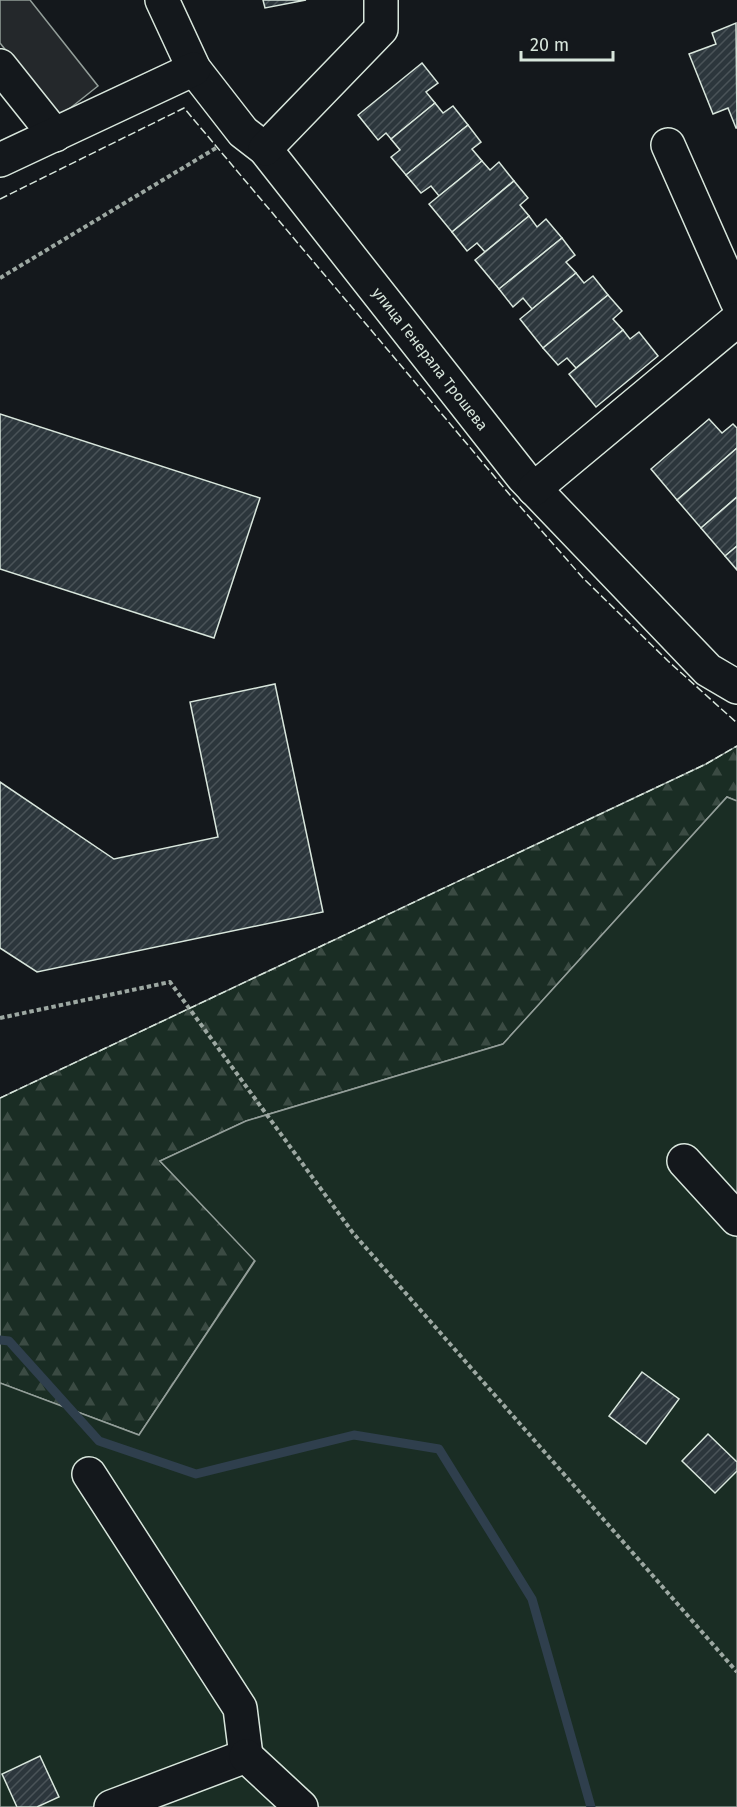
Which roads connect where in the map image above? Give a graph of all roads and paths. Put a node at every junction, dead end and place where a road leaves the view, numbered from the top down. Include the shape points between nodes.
1 (162, 0) edge
2 (381, 0) edge
3 (0, 66) edge
4 (194, 69) junction
5 (55, 135) junction
6 (254, 140) junction
7 (668, 145) dead end
8 (0, 160) edge
9 (0, 278) edge
10 (737, 301) edge
11 (737, 320) edge
12 (534, 489) junction
13 (737, 687) edge
14 (0, 1018) edge
15 (684, 1161) dead end
16 (737, 1220) edge
17 (89, 1474) dead end
18 (737, 1672) edge
19 (246, 1756) junction
20 (111, 1807) edge
21 (301, 1807) edge

1 - 4 street, улица Генерала Трошева
2 - 6 street via 381,29
3 - 5 street
4 - 5 street
4 - 6 street, улица Генерала Трошева
5 - 8 street
6 - 9 path
6 - 12 street, улица Генерала Трошева
7 - 10 street
11 - 12 street
12 - 13 street, улица Генерала Трошева via 708,670
14 - 18 path via 170,982 353,1233
15 - 16 street
17 - 19 street via 240,1707
19 - 20 street
19 - 21 street

